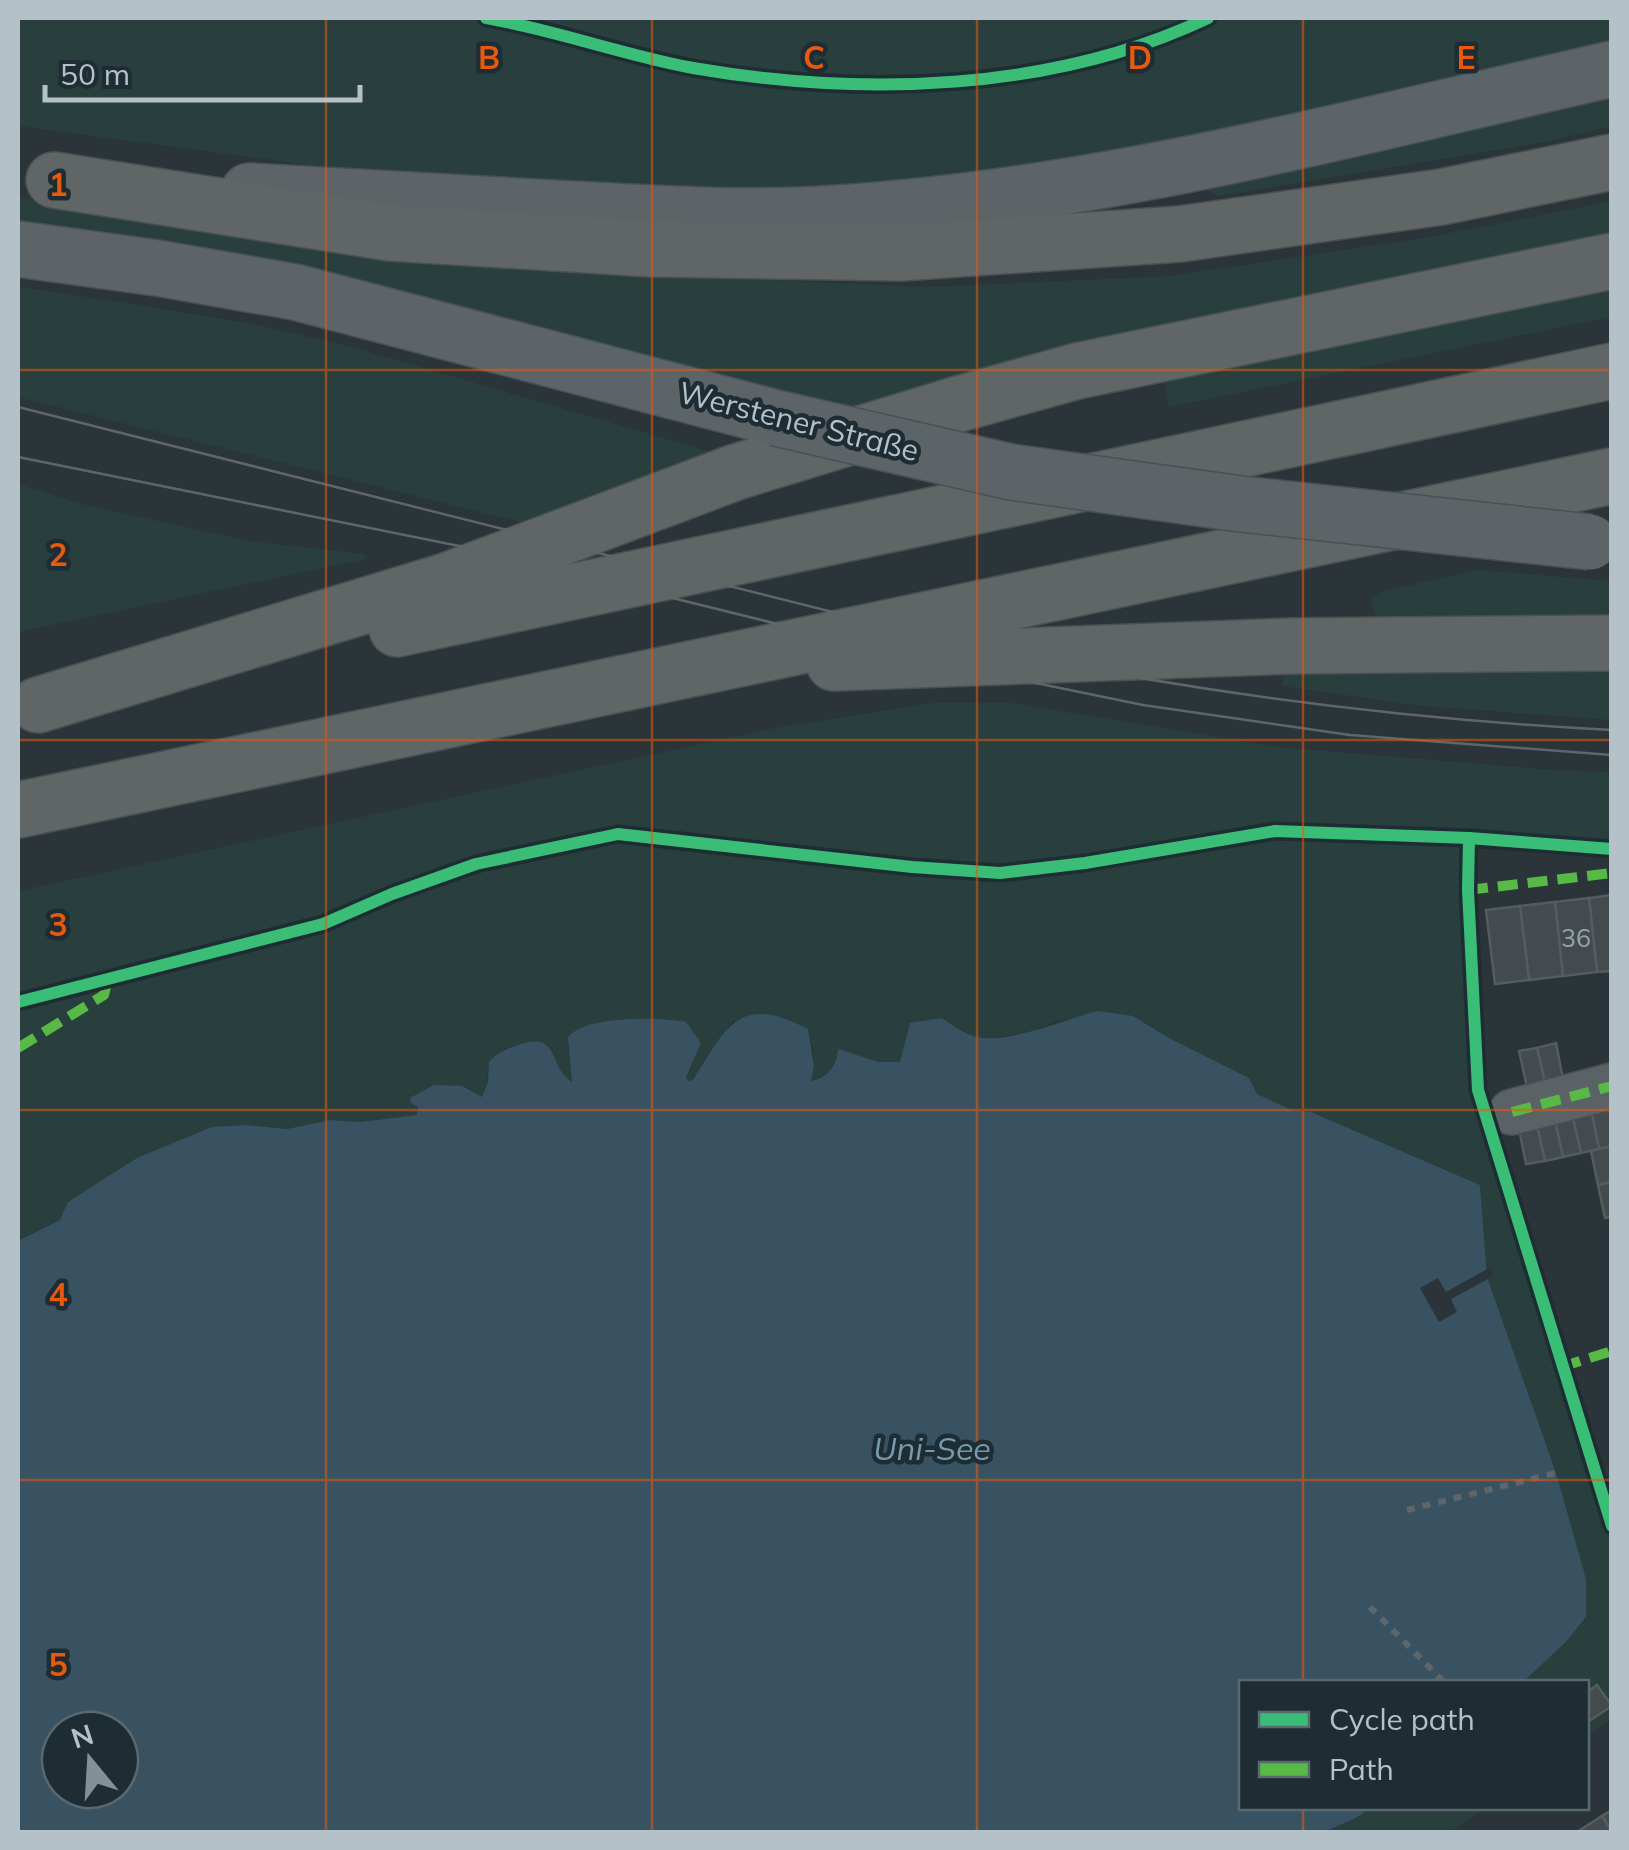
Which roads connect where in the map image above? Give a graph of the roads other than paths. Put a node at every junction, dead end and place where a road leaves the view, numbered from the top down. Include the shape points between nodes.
1 (1612, 69) edge
2 (1612, 162) edge
3 (36, 177) edge
4 (18, 250) edge
5 (1612, 261) edge
6 (1612, 371) edge
7 (1612, 476) edge
8 (1604, 542) edge
9 (1612, 643) edge
10 (721, 662) junction
11 (28, 707) edge
12 (18, 810) edge
13 (1612, 1086) edge
14 (1512, 1112) dead end

1 - 3 main road via 1049,190 800,215 648,213
2 - 3 highway via 1441,197 1180,234 900,253 651,249 390,233
4 - 8 main road, Werstener Straße, bridge via 295,292 1011,472
5 - 11 highway via 1096,367 972,400 736,472 446,581
6 - 11 highway
7 - 10 highway
9 - 10 highway via 1291,646 871,664
10 - 12 highway
13 - 14 street

